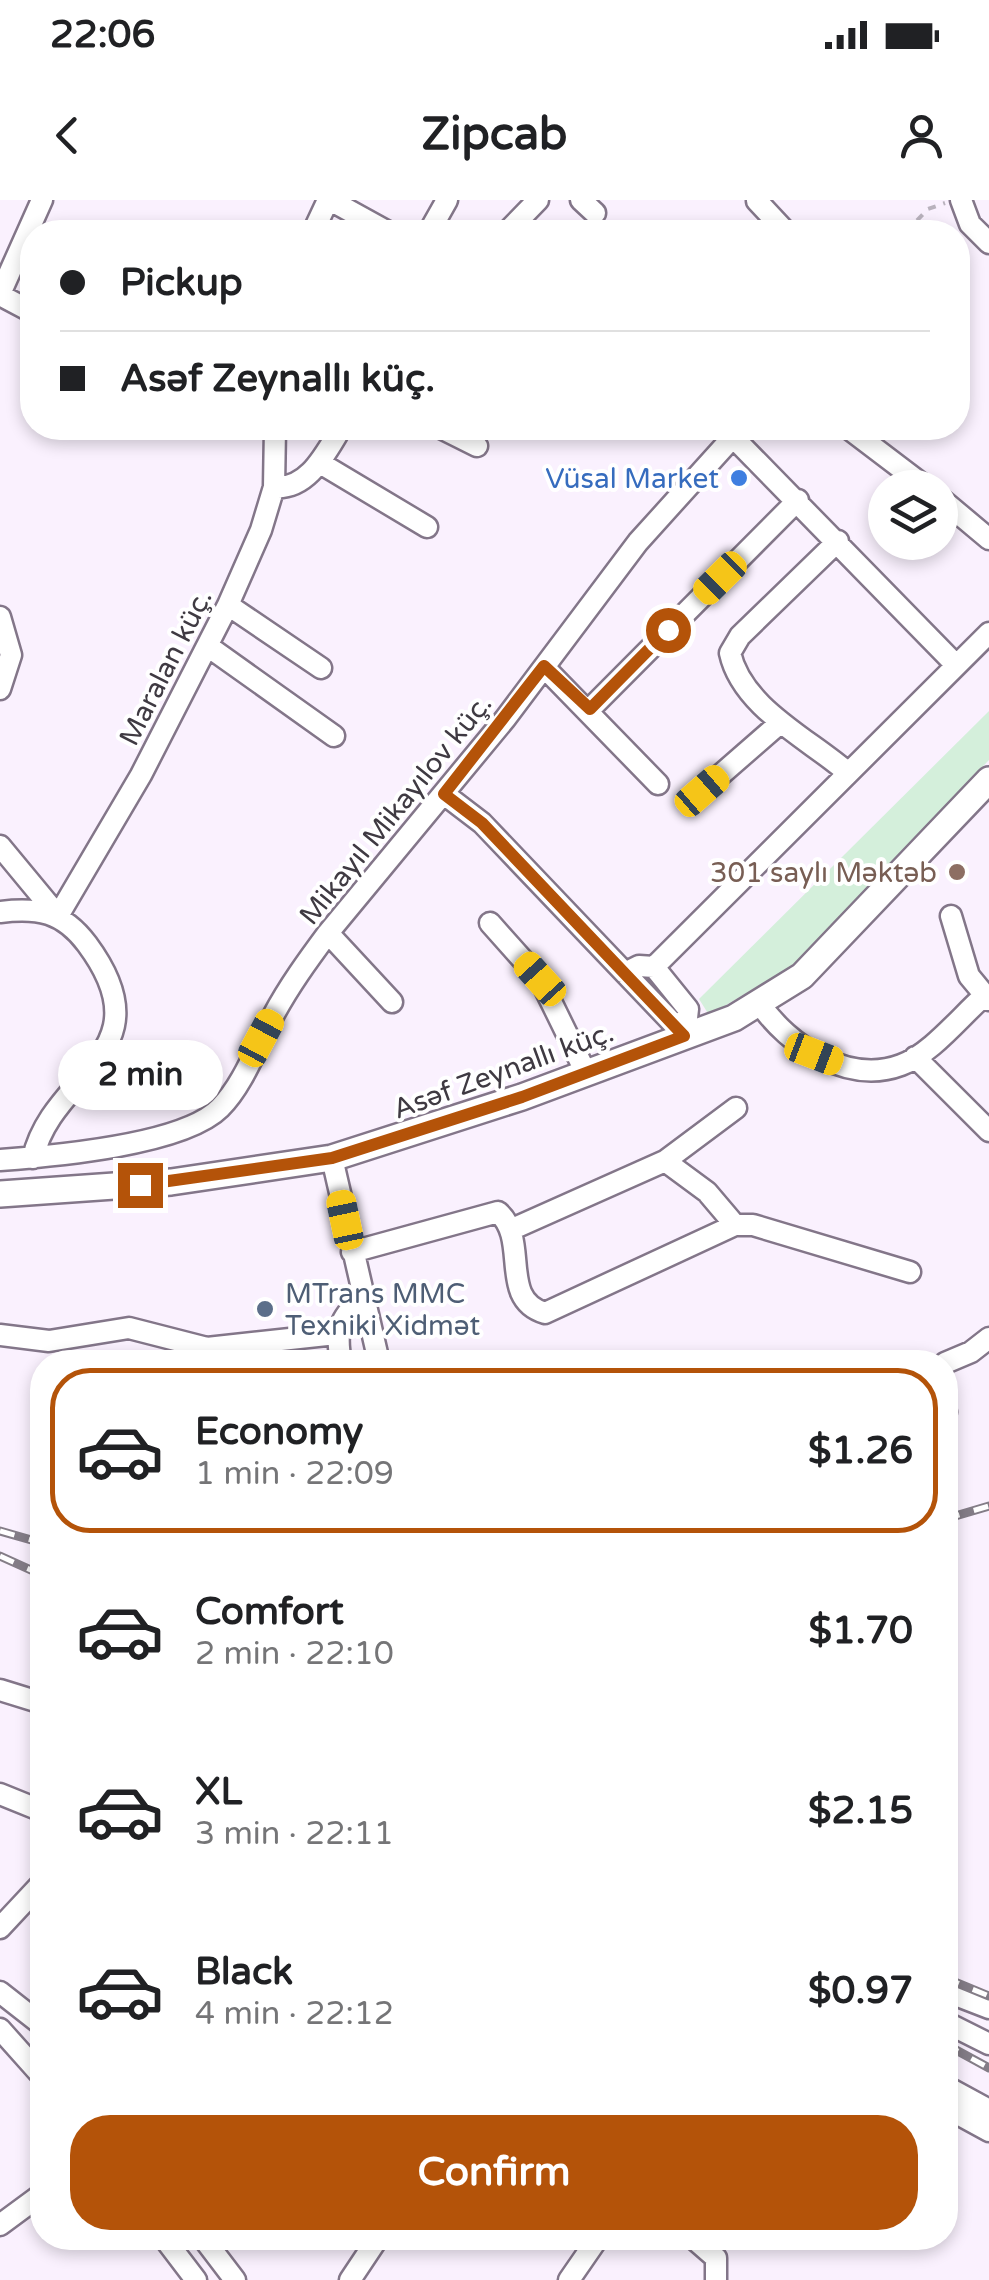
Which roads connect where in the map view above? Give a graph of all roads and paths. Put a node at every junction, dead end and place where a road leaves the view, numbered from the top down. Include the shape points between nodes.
1 (329, 200) edge
2 (538, 200) edge
3 (758, 201) edge
4 (961, 202) edge
5 (366, 220) edge
6 (519, 220) edge
7 (775, 220) edge
8 (919, 220) edge
9 (970, 224) edge
10 (989, 242) edge
11 (20, 248) edge
12 (0, 295) edge
13 (275, 440) edge
14 (334, 440) edge
15 (465, 440) edge
16 (730, 440) edge
17 (744, 440) edge
18 (864, 440) edge
19 (477, 446) dead end
20 (320, 462) junction
21 (903, 470) edge
22 (274, 487) junction
23 (798, 500) junction
24 (958, 513) edge
25 (427, 526) dead end
26 (989, 539) edge
27 (838, 541) junction
28 (228, 606) junction
29 (0, 617) edge
30 (989, 634) edge
31 (209, 647) junction
32 (956, 665) junction
33 (544, 666) junction
34 (321, 668) dead end
35 (0, 689) edge
36 (590, 709) junction
37 (780, 723) junction
38 (334, 736) dead end
39 (848, 773) junction
40 (989, 780) edge
41 (658, 784) dead end
42 (702, 791) dead end
43 (444, 794) junction
44 (0, 846) edge
45 (0, 912) edge
46 (58, 916) junction
47 (951, 916) dead end
48 (490, 923) dead end
49 (328, 933) junction
50 (654, 966) junction
51 (625, 973) junction
52 (987, 998) edge
53 (392, 1002) dead end
54 (760, 1004) junction
55 (684, 1036) junction
56 (915, 1057) junction
57 (586, 1073) junction
58 (736, 1108) dead end
59 (989, 1132) edge
60 (33, 1158) junction
61 (332, 1158) junction
62 (0, 1160) edge
63 (664, 1161) junction
64 (0, 1194) edge
65 (735, 1225) junction
66 (510, 1230) junction
67 (352, 1252) junction
68 (910, 1272) dead end
69 (363, 1296) junction
70 (0, 1334) edge
71 (336, 1334) junction
72 (989, 1338) edge
73 (339, 1350) edge
74 (376, 1350) edge
75 (958, 1358) edge
76 (0, 1690) edge
77 (30, 1699) edge
78 (0, 1794) edge
79 (30, 1806) edge
80 (30, 1897) edge
81 (0, 1928) edge
82 (0, 1992) edge
83 (958, 1996) edge
84 (989, 2008) edge
85 (30, 2016) edge
86 (0, 2028) edge
87 (958, 2028) edge
88 (989, 2044) edge
89 (30, 2062) edge
90 (958, 2093) edge
91 (989, 2110) edge
92 (958, 2114) edge
93 (989, 2131) edge
94 (30, 2203) edge
95 (0, 2225) edge
96 (173, 2250) edge
97 (212, 2250) edge
98 (370, 2250) edge
99 (590, 2250) edge
100 (707, 2250) edge
101 (196, 2280) edge
102 (235, 2280) edge
103 (350, 2280) edge
104 (569, 2280) edge
105 (716, 2280) edge

1 - 5 street
2 - 6 street
3 - 7 street
4 - 8 path via 935,205
9 - 10 street
11 - 12 street
13 - 22 street, Maralan küç.
14 - 20 street
15 - 19 street
16 - 33 street, Mikayıl Mikayılov küç. via 638,542
17 - 23 street
18 - 21 street
20 - 22 street via 290,488
20 - 25 street
22 - 28 street, Maralan küç.
23 - 27 street
23 - 36 street
24 - 26 street
27 - 32 street
27 - 37 street via 732,645 740,676
28 - 31 street, Maralan küç.
28 - 34 street
29 - 35 street via 11,655
30 - 32 street
31 - 38 street
31 - 46 street, Maralan küç.
32 - 39 street
33 - 36 street
33 - 43 street, Mikayıl Mikayılov küç.
36 - 41 street
37 - 39 street
37 - 42 street
39 - 50 street
40 - 54 main road, Asəf Zeynallı küç. via 823,956
43 - 49 street, Mikayıl Mikayılov küç.
43 - 51 street via 482,823
44 - 46 street
45 - 46 street
46 - 60 street via 105,972 116,1014 90,1073 43,1131
47 - 52 street via 969,976
48 - 57 street via 540,979
49 - 53 street
49 - 60 street, Mikayıl Mikayılov küç. via 234,1089 210,1116 157,1136
50 - 51 street
50 - 55 street via 688,1009
51 - 55 street
52 - 56 street
54 - 55 main road, Asəf Zeynallı küç.
54 - 56 street via 798,1046 839,1063 886,1069
55 - 57 main road, Asəf Zeynallı küç.
56 - 59 street
57 - 61 main road, Asəf Zeynallı küç.
58 - 63 street
60 - 62 street, Mikayıl Mikayılov küç.
61 - 64 main road, Asəf Zeynallı küç. via 171,1182
61 - 67 street
63 - 65 street via 707,1192
63 - 66 street
65 - 66 street via 545,1313 519,1294
65 - 68 street
66 - 67 street via 498,1212 485,1212
67 - 69 street
69 - 71 street via 345,1312
69 - 74 street
70 - 71 street via 49,1340 129,1328 207,1348
71 - 73 street
72 - 75 street
76 - 77 street
78 - 79 street
80 - 81 street
82 - 85 street
83 - 84 street
86 - 89 street
87 - 88 street
90 - 91 street
92 - 93 street
94 - 95 street
96 - 101 street
97 - 102 street
98 - 103 street
99 - 104 street
100 - 105 street via 716,2258

